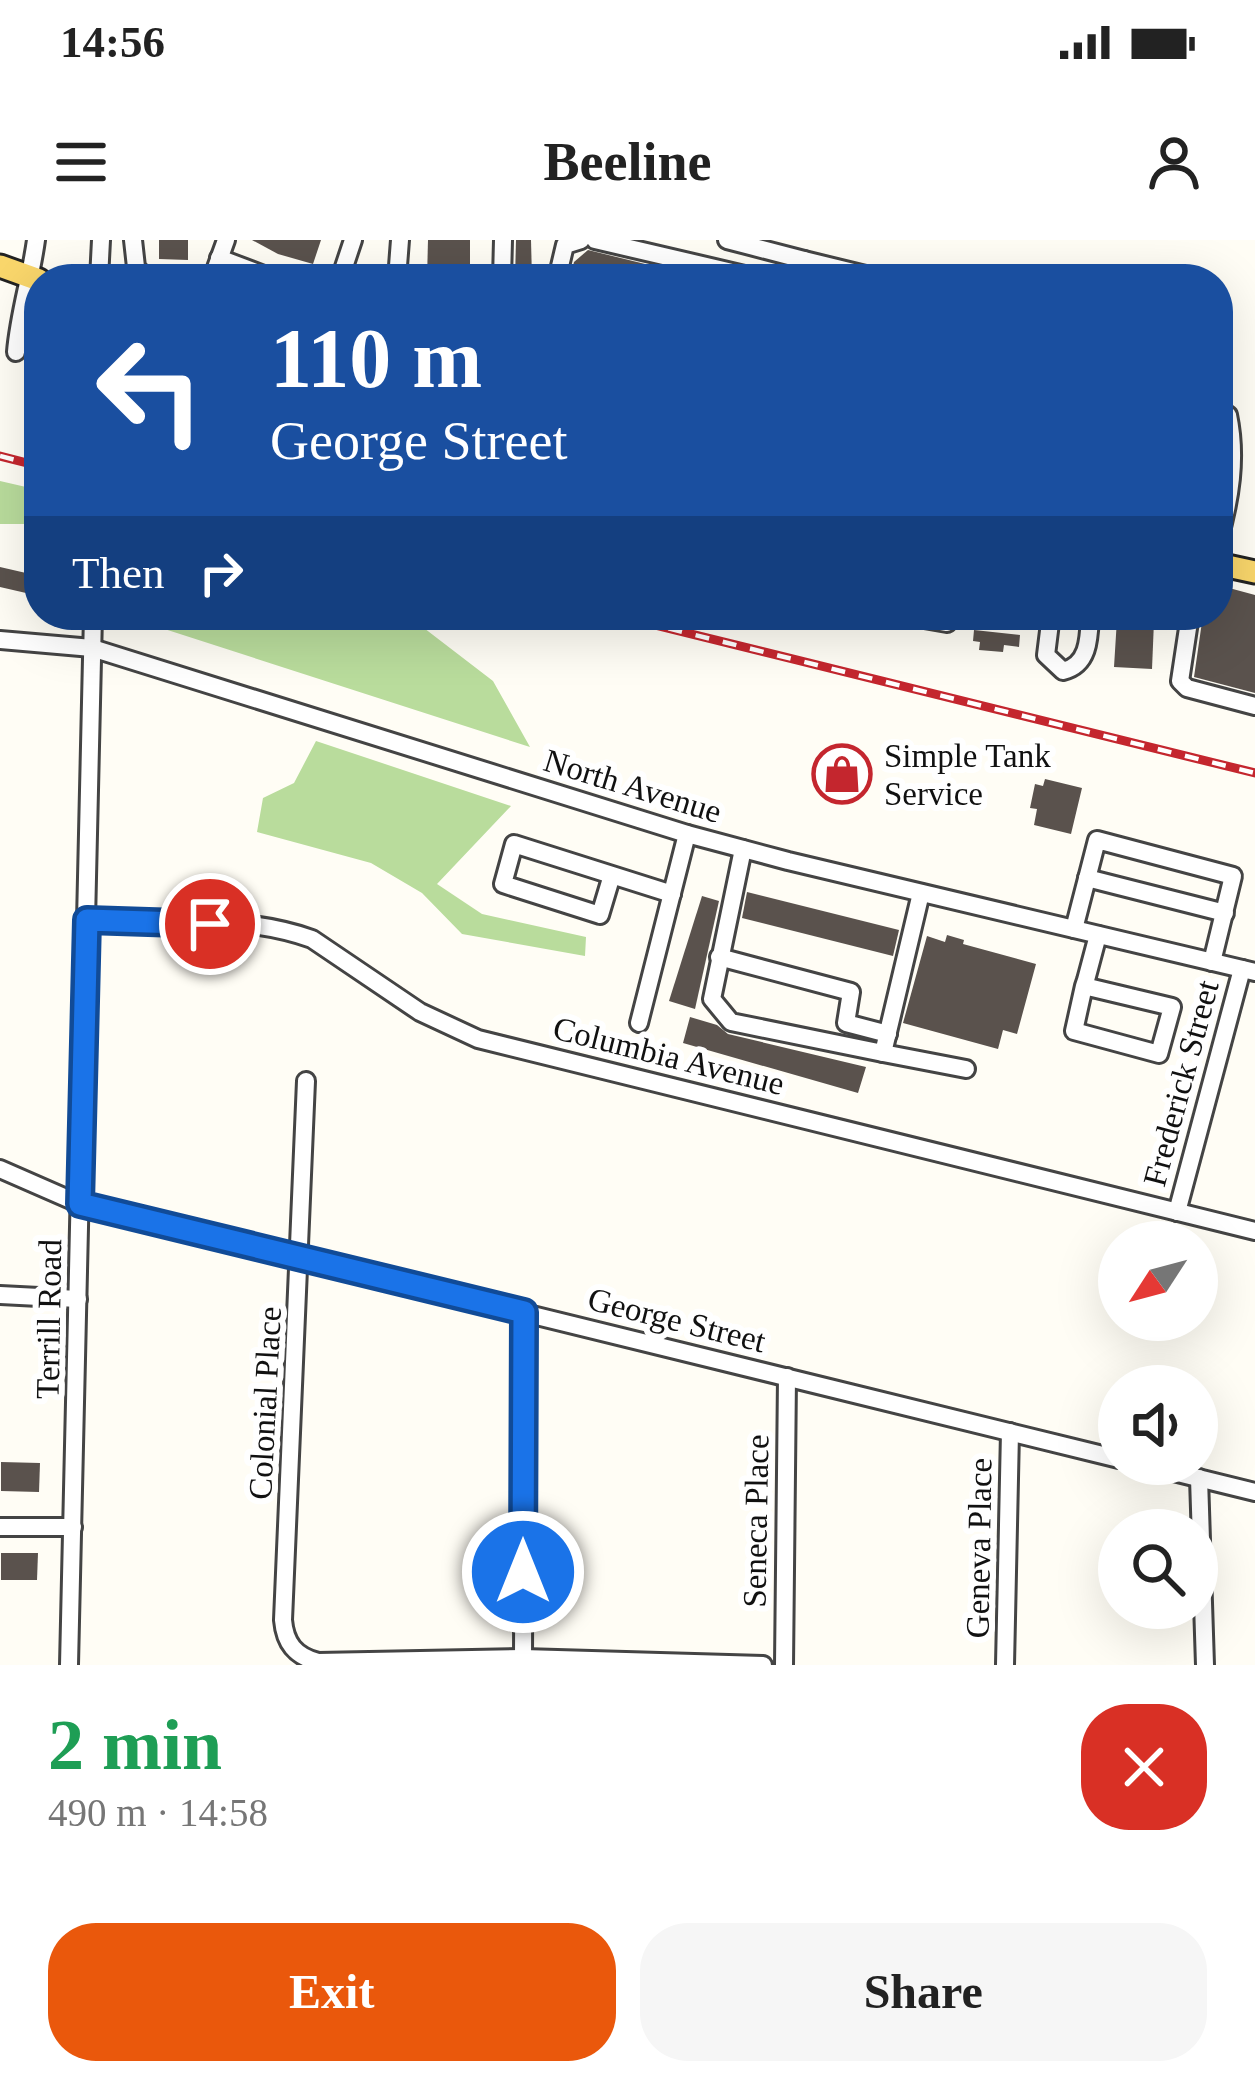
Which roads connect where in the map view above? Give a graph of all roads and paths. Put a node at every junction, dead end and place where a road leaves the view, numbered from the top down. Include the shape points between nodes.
1 (226, 240) edge
2 (581, 240) edge
3 (596, 240) edge
4 (724, 240) edge
5 (219, 258) junction
6 (217, 264) edge
7 (235, 264) edge
8 (561, 264) edge
9 (700, 264) edge
10 (786, 264) edge
11 (24, 304) edge
12 (16, 352) dead end
13 (93, 630) edge
14 (1049, 630) edge
15 (1088, 630) edge
16 (1188, 630) edge
17 (0, 640) edge
18 (92, 648) junction
19 (1255, 706) edge
20 (687, 834) junction
21 (743, 849) junction
22 (612, 875) junction
23 (1087, 878) junction
24 (921, 893) junction
25 (672, 894) junction
26 (1225, 913) junction
27 (87, 920) junction
28 (1074, 929) junction
29 (1098, 935) junction
30 (719, 957) junction
31 (1212, 962) junction
32 (1248, 971) edge
33 (1084, 986) junction
34 (639, 1023) dead end
35 (888, 1034) junction
36 (883, 1053) junction
37 (966, 1069) dead end
38 (306, 1081) dead end
39 (0, 1169) edge
40 (80, 1204) junction
41 (1177, 1211) junction
42 (1255, 1231) edge
43 (301, 1258) junction
44 (0, 1295) edge
45 (78, 1299) junction
46 (524, 1312) junction
47 (787, 1377) junction
48 (1010, 1432) junction
49 (1098, 1454) edge
50 (1218, 1483) edge
51 (1199, 1485) edge
52 (1255, 1492) edge
53 (0, 1526) edge
54 (73, 1528) junction
55 (523, 1662) edge
56 (69, 1665) edge
57 (763, 1665) edge
58 (784, 1665) edge
59 (1005, 1665) edge
60 (1205, 1665) edge

1 - 5 street
2 - 8 street via 565,245
3 - 9 street
4 - 10 street
5 - 6 street
5 - 7 street
11 - 12 street
13 - 18 street, Terrill Road
14 - 15 street via 1046,655 1063,671 1083,660
16 - 19 street via 1180,681
17 - 18 street, North Avenue
18 - 20 street, North Avenue
18 - 27 street, Terrill Road
20 - 21 street, North Avenue
20 - 25 street
21 - 24 street, North Avenue
21 - 30 street
22 - 22 street via 514,844 502,884 600,915
22 - 25 street
23 - 26 street
23 - 26 street via 1097,840 1118,844 1233,876
23 - 28 street
24 - 28 street, North Avenue
24 - 35 street
25 - 34 street
26 - 31 street
27 - 40 street, Terrill Road
27 - 41 street, Columbia Avenue via 290,931 478,1039
28 - 29 street, North Avenue
29 - 31 street, North Avenue
29 - 33 street
30 - 35 street via 851,992 846,1023
30 - 36 street via 712,999 730,1022
31 - 32 street, North Avenue
32 - 41 street, Frederick Street
33 - 33 street via 1074,1031 1159,1054 1172,1007
35 - 36 street
36 - 37 street
38 - 43 street, Colonial Place
39 - 40 street, George Street
40 - 43 street, George Street
40 - 45 street, Terrill Road
41 - 42 street, Columbia Avenue
43 - 46 street, George Street
43 - 55 street, Colonial Place via 284,1632 296,1653 318,1662
44 - 45 street
45 - 54 street, Terrill Road
46 - 47 street, George Street
46 - 55 street
47 - 48 street, George Street
47 - 58 street, Seneca Place
48 - 49 street, George Street
48 - 59 street, Geneva Place
50 - 52 street
51 - 60 street
53 - 54 street
54 - 56 street, Terrill Road
55 - 57 street

